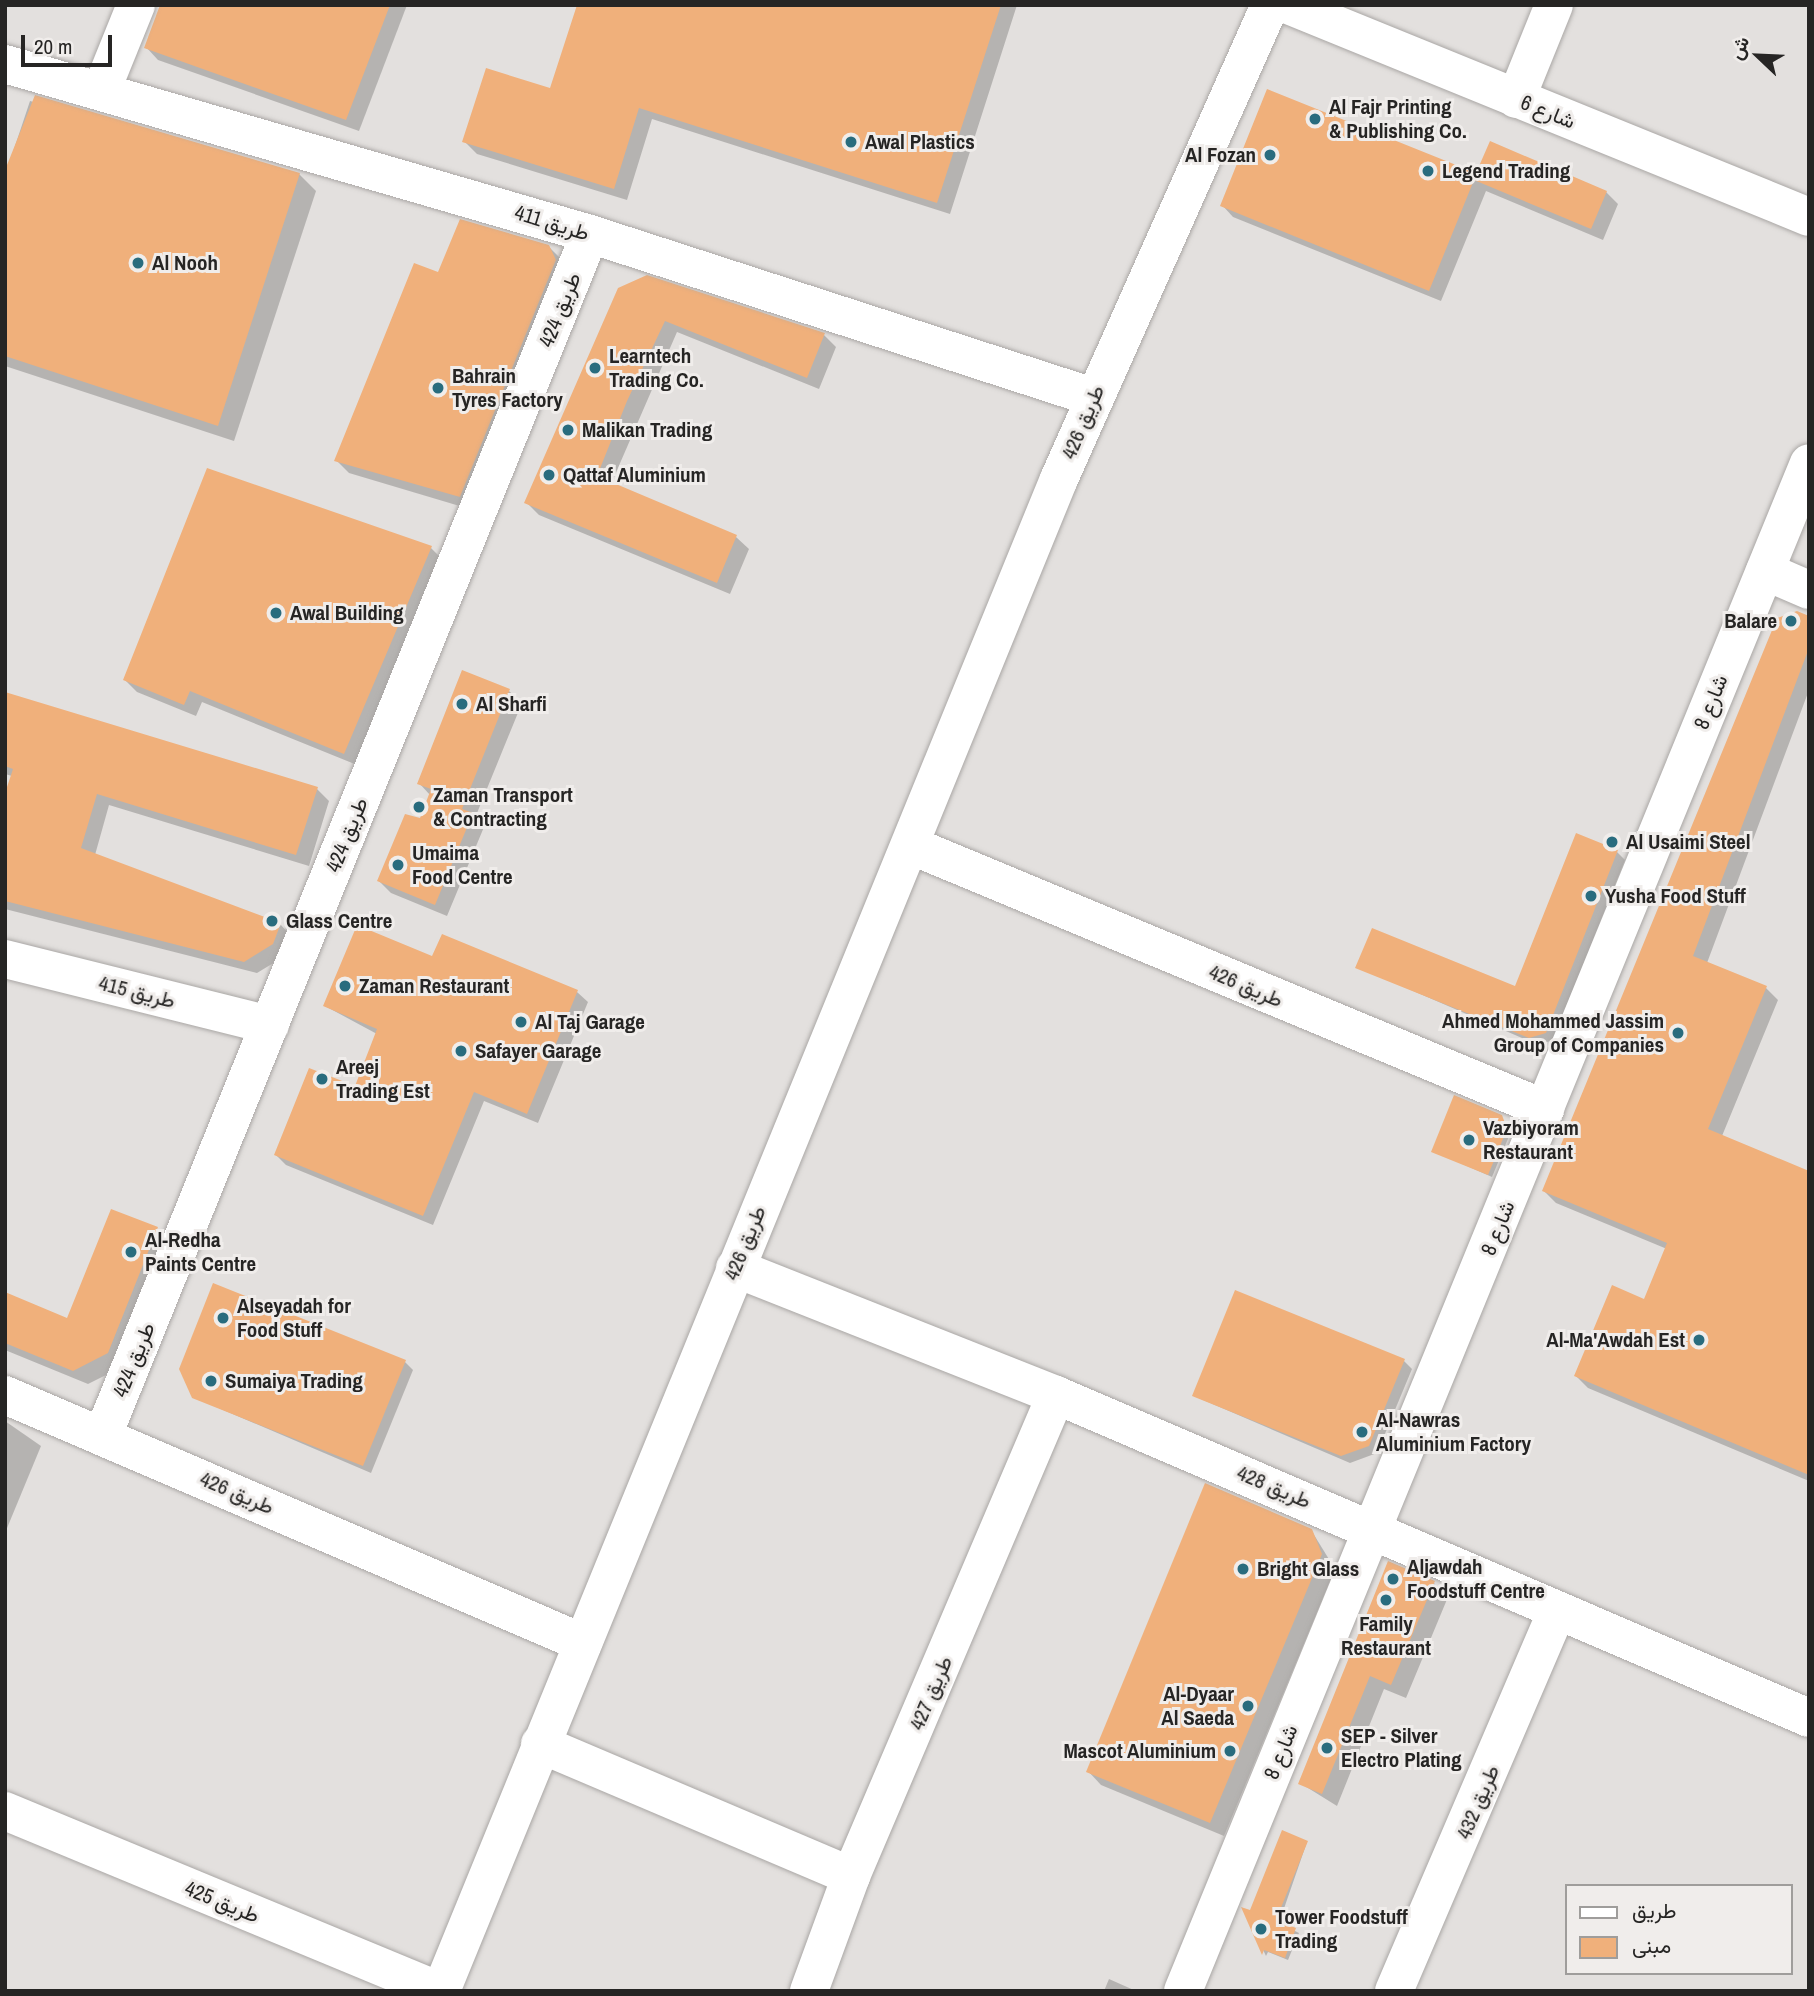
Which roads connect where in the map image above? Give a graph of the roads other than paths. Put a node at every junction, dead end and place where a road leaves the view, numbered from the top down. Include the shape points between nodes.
1 (136, 5) edge
2 (1270, 5) edge
3 (1288, 5) edge
4 (1554, 5) edge
5 (5, 64) edge
6 (102, 89) junction
7 (1516, 99) junction
8 (1809, 217) edge
9 (590, 234) junction
10 (1093, 397) junction
11 (1809, 463) edge
12 (1765, 571) junction
13 (1809, 590) edge
14 (910, 845) junction
15 (5, 959) edge
16 (270, 1025) junction
17 (1545, 1109) junction
18 (734, 1268) junction
19 (5, 1395) edge
20 (1056, 1395) junction
21 (103, 1435) junction
22 (1373, 1529) junction
23 (1557, 1611) junction
24 (583, 1643) junction
25 (1809, 1718) edge
26 (540, 1744) junction
27 (5, 1811) edge
28 (851, 1876) junction
29 (1193, 1987) edge
30 (440, 1991) edge
31 (809, 1991) edge
32 (1394, 1991) edge

1 - 6 street
2 - 10 street, طريق 426
3 - 7 street, شارع 6
4 - 7 street
5 - 6 street, طريق 411
6 - 9 street, طريق 411
7 - 8 street, شارع 6
9 - 10 street, طريق 411
9 - 16 street, طريق 424
10 - 14 street, طريق 426
11 - 12 street, شارع 8
12 - 13 street
12 - 17 street, شارع 8
14 - 17 street, طريق 426
14 - 18 street, طريق 426
15 - 16 street, طريق 415
16 - 21 street, طريق 424
17 - 22 street, شارع 8
18 - 20 street, طريق 428
18 - 24 street, طريق 426
19 - 21 street, طريق 426
20 - 22 street, طريق 428
20 - 28 street, طريق 427
21 - 24 street, طريق 426
22 - 23 street, طريق 428
22 - 29 street, شارع 8
23 - 25 street, طريق 428
23 - 32 street, طريق 432
24 - 26 street, طريق 426
26 - 28 street
26 - 30 street, طريق 426
27 - 30 street, طريق 425
28 - 31 street, طريق 427

